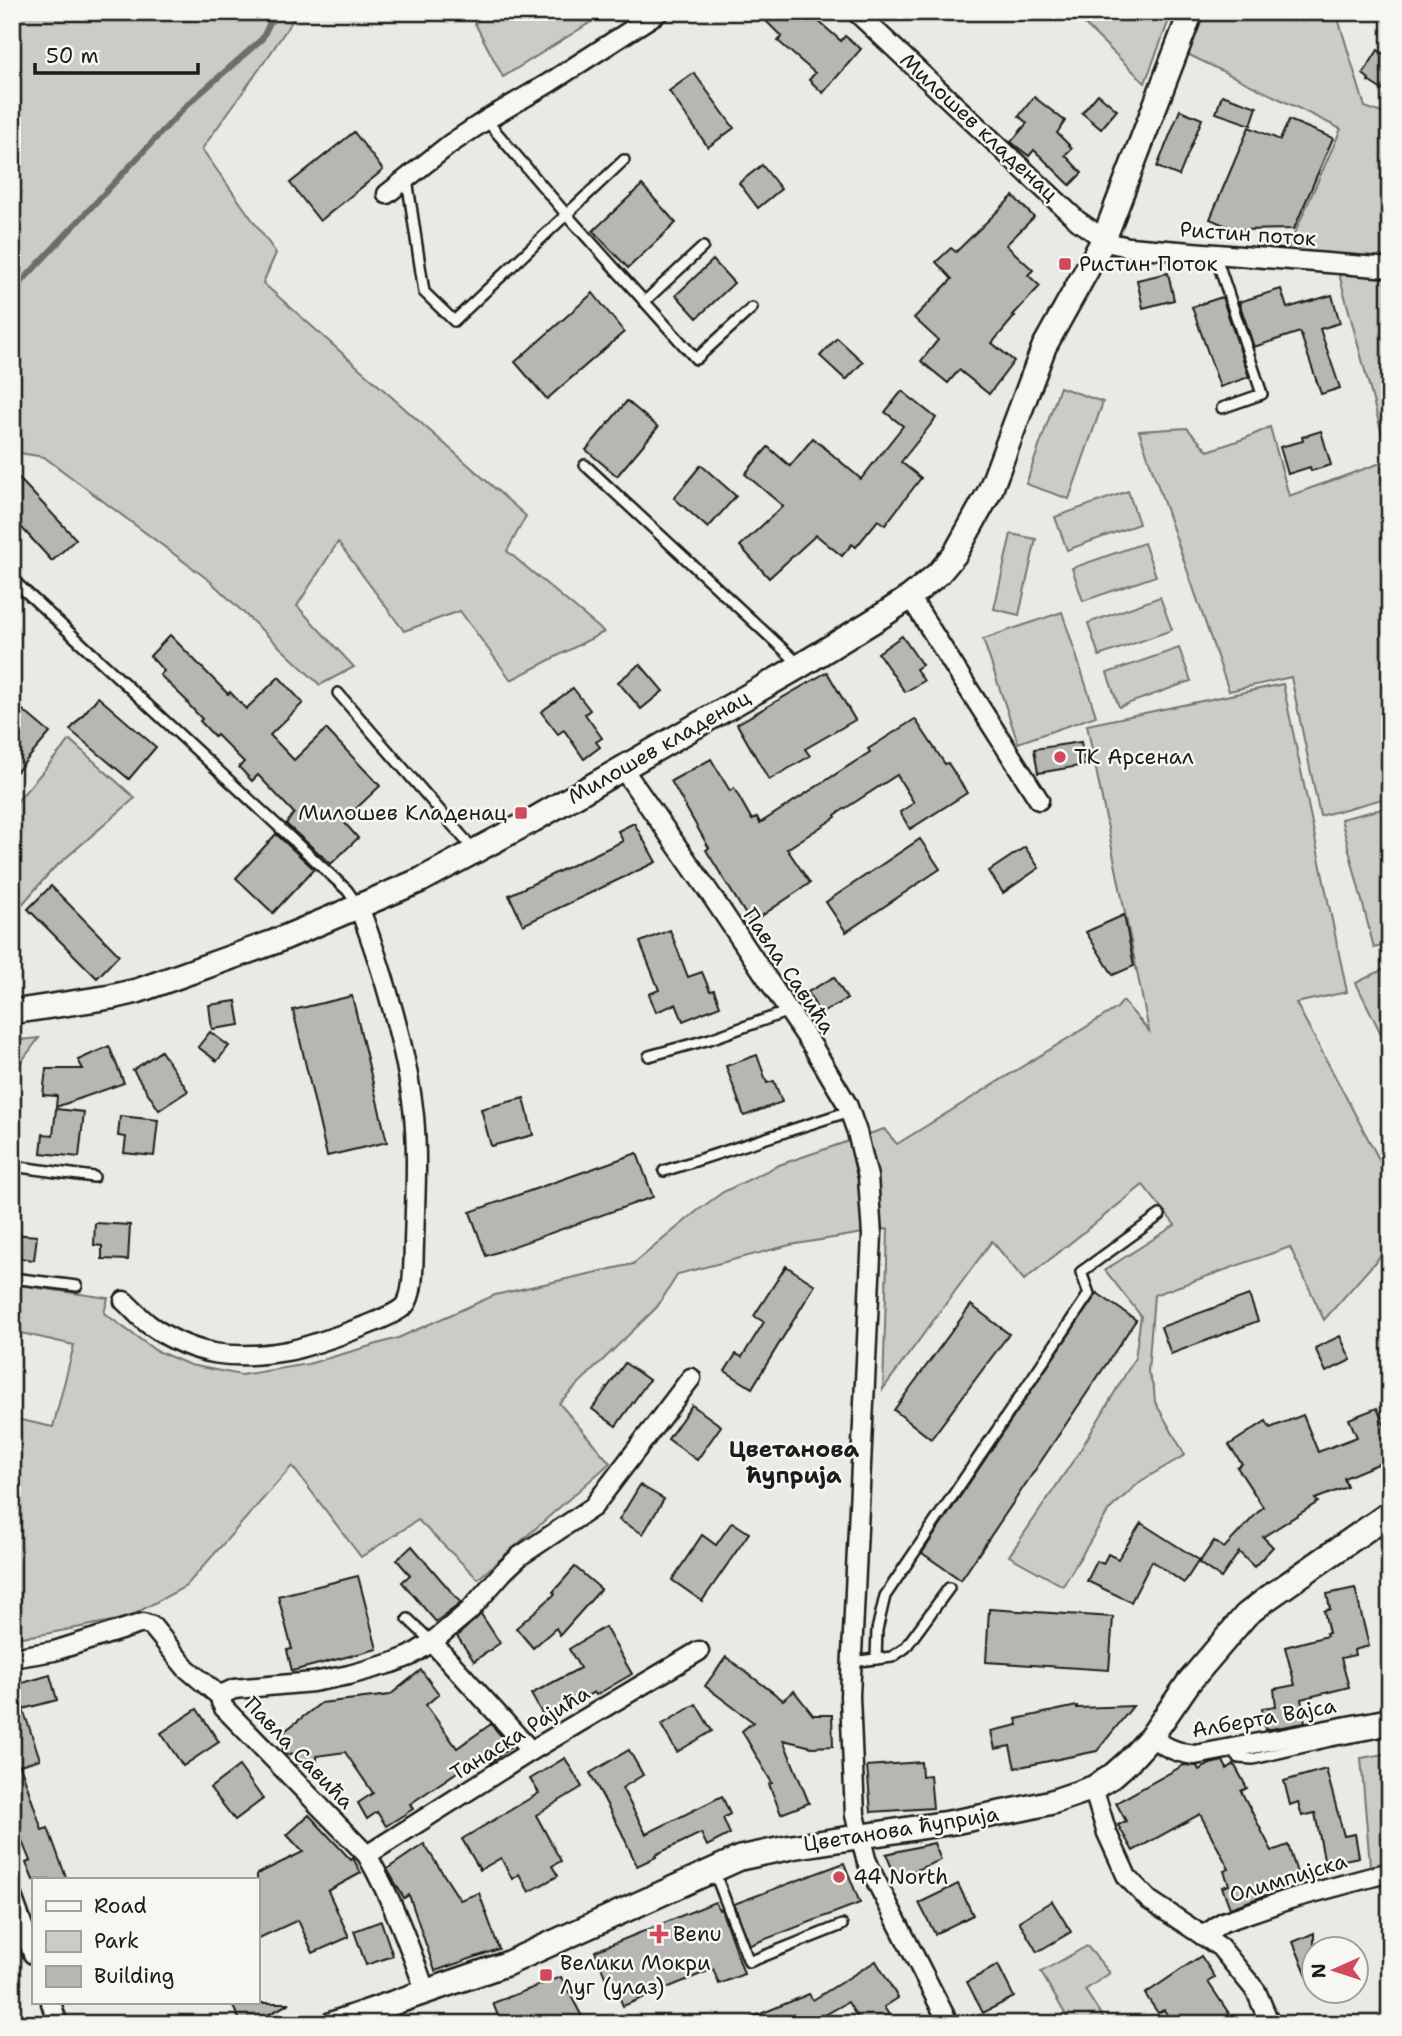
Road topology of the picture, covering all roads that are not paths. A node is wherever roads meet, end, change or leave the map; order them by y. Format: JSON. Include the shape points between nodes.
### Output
{"nodes":[{"id":1,"x":659,"y":12,"type":"edge"},
{"id":2,"x":856,"y":12,"type":"edge"},
{"id":3,"x":1191,"y":12,"type":"edge"},
{"id":4,"x":486,"y":120,"type":"junction"},
{"id":5,"x":624,"y":160,"type":"dead end"},
{"id":6,"x":407,"y":179,"type":"junction"},
{"id":7,"x":387,"y":194,"type":"dead end"},
{"id":8,"x":566,"y":214,"type":"junction"},
{"id":9,"x":1104,"y":240,"type":"junction"},
{"id":10,"x":703,"y":247,"type":"dead end"},
{"id":11,"x":1215,"y":254,"type":"junction"},
{"id":12,"x":1390,"y":268,"type":"edge"},
{"id":13,"x":644,"y":302,"type":"junction"},
{"id":14,"x":752,"y":308,"type":"dead end"},
{"id":15,"x":1222,"y":408,"type":"dead end"},
{"id":16,"x":586,"y":465,"type":"dead end"},
{"id":17,"x":12,"y":579,"type":"edge"},
{"id":18,"x":910,"y":597,"type":"junction"},
{"id":19,"x":800,"y":666,"type":"junction"},
{"id":20,"x":338,"y":693,"type":"dead end"},
{"id":21,"x":623,"y":769,"type":"junction"},
{"id":22,"x":1038,"y":800,"type":"dead end"},
{"id":23,"x":475,"y":851,"type":"junction"},
{"id":24,"x":359,"y":907,"type":"junction"},
{"id":25,"x":12,"y":1012,"type":"edge"},
{"id":26,"x":789,"y":1012,"type":"junction"},
{"id":27,"x":649,"y":1056,"type":"dead end"},
{"id":28,"x":850,"y":1111,"type":"junction"},
{"id":29,"x":12,"y":1166,"type":"edge"},
{"id":30,"x":664,"y":1171,"type":"dead end"},
{"id":31,"x":94,"y":1177,"type":"dead end"},
{"id":32,"x":1160,"y":1215,"type":"dead end"},
{"id":33,"x":12,"y":1278,"type":"edge"},
{"id":34,"x":77,"y":1286,"type":"dead end"},
{"id":35,"x":124,"y":1301,"type":"dead end"},
{"id":36,"x":691,"y":1378,"type":"dead end"},
{"id":37,"x":1390,"y":1513,"type":"edge"},
{"id":38,"x":949,"y":1588,"type":"dead end"},
{"id":39,"x":408,"y":1619,"type":"dead end"},
{"id":40,"x":432,"y":1642,"type":"junction"},
{"id":41,"x":699,"y":1651,"type":"dead end"},
{"id":42,"x":12,"y":1658,"type":"edge"},
{"id":43,"x":876,"y":1658,"type":"junction"},
{"id":44,"x":851,"y":1662,"type":"junction"},
{"id":45,"x":222,"y":1698,"type":"junction"},
{"id":46,"x":1390,"y":1718,"type":"edge"},
{"id":47,"x":1390,"y":1730,"type":"edge"},
{"id":48,"x":1151,"y":1737,"type":"junction"},
{"id":49,"x":1230,"y":1750,"type":"junction"},
{"id":50,"x":531,"y":1751,"type":"junction"},
{"id":51,"x":1093,"y":1788,"type":"junction"},
{"id":52,"x":860,"y":1836,"type":"junction"},
{"id":53,"x":367,"y":1855,"type":"junction"},
{"id":54,"x":713,"y":1869,"type":"junction"},
{"id":55,"x":1390,"y":1872,"type":"edge"},
{"id":56,"x":12,"y":1896,"type":"edge"},
{"id":57,"x":842,"y":1925,"type":"dead end"},
{"id":58,"x":1203,"y":1936,"type":"junction"},
{"id":59,"x":32,"y":1951,"type":"edge"},
{"id":60,"x":426,"y":1993,"type":"junction"},
{"id":61,"x":51,"y":2004,"type":"edge"},
{"id":62,"x":58,"y":2024,"type":"edge"},
{"id":63,"x":332,"y":2024,"type":"edge"},
{"id":64,"x":948,"y":2024,"type":"edge"},
{"id":65,"x":1270,"y":2024,"type":"edge"}],
"edges":[{"from":1,"to":4,"type":"street"},
{"from":2,"to":9,"type":"street","name":"Милошев кладенац","via":[[1078,221]]},
{"from":3,"to":9,"type":"street","name":"Милошев кладенац"},
{"from":4,"to":6,"type":"street"},
{"from":4,"to":8,"type":"lane"},
{"from":5,"to":8,"type":"lane"},
{"from":6,"to":7,"type":"street"},
{"from":6,"to":8,"type":"lane","via":[[424,292],[454,321]]},
{"from":8,"to":13,"type":"lane"},
{"from":9,"to":11,"type":"street","name":"Ристин поток","via":[[1116,246]]},
{"from":9,"to":18,"type":"street","name":"Милошев кладенац","via":[[1044,347],[978,515],[955,554]]},
{"from":10,"to":13,"type":"lane"},
{"from":11,"to":12,"type":"street","name":"Ристин поток"},
{"from":11,"to":15,"type":"lane","via":[[1262,394]]},
{"from":13,"to":14,"type":"lane","via":[[696,359]]},
{"from":16,"to":19,"type":"lane"},
{"from":17,"to":24,"type":"lane","via":[[347,890]]},
{"from":18,"to":19,"type":"street","name":"Милошев кладенац"},
{"from":18,"to":22,"type":"street"},
{"from":19,"to":21,"type":"street","name":"Милошев кладенац"},
{"from":20,"to":23,"type":"lane"},
{"from":21,"to":23,"type":"street","name":"Милошев кладенац"},
{"from":21,"to":26,"type":"street","name":"Павла Савића"},
{"from":23,"to":24,"type":"street","name":"Милошев кладенац"},
{"from":24,"to":25,"type":"street","name":"Милошев кладенац","via":[[137,991]]},
{"from":24,"to":35,"type":"street","via":[[399,1034],[414,1114],[414,1256],[405,1306],[365,1326],[292,1350],[239,1357],[176,1341],[149,1325]]},
{"from":26,"to":27,"type":"lane"},
{"from":26,"to":28,"type":"street","name":"Павла Савића"},
{"from":28,"to":30,"type":"lane"},
{"from":28,"to":44,"type":"street","name":"Павла Савића","via":[[868,1177],[872,1218]]},
{"from":29,"to":31,"type":"lane"},
{"from":32,"to":43,"type":"lane","via":[[1081,1272],[1089,1294],[885,1596]]},
{"from":33,"to":34,"type":"lane"},
{"from":36,"to":40,"type":"street","name":"Павла Савића","via":[[593,1507],[520,1556],[469,1611]]},
{"from":37,"to":48,"type":"street","name":"Цветанова ћуприја","via":[[1246,1615],[1189,1682]]},
{"from":38,"to":43,"type":"lane","via":[[905,1648],[892,1657]]},
{"from":39,"to":40,"type":"lane"},
{"from":40,"to":45,"type":"street","name":"Павла Савића","via":[[410,1656],[349,1675],[234,1689]]},
{"from":40,"to":50,"type":"street"},
{"from":41,"to":50,"type":"street","name":"Танаска Рајића"},
{"from":42,"to":45,"type":"street","via":[[54,1651],[144,1623]]},
{"from":43,"to":44,"type":"lane"},
{"from":44,"to":52,"type":"street","name":"Павла Савића","via":[[852,1772]]},
{"from":45,"to":53,"type":"street","name":"Павла Савића","via":[[224,1708]]},
{"from":46,"to":49,"type":"street","name":"Алберта Вајса"},
{"from":47,"to":49,"type":"lane","via":[[1253,1759],[1239,1758]]},
{"from":48,"to":49,"type":"street","name":"Алберта Вајса","via":[[1180,1754]]},
{"from":48,"to":51,"type":"street","name":"Цветанова ћуприја","via":[[1111,1777]]},
{"from":50,"to":53,"type":"street","name":"Танаска Рајића"},
{"from":51,"to":52,"type":"street","name":"Цветанова ћуприја","via":[[1021,1809]]},
{"from":51,"to":58,"type":"street","via":[[1127,1877],[1149,1900]]},
{"from":52,"to":54,"type":"street","name":"Цветанова ћуприја","via":[[755,1854]]},
{"from":52,"to":64,"type":"street","name":"Павла Савића","via":[[873,1875]]},
{"from":53,"to":60,"type":"street","name":"Павла Савића","via":[[401,1924]]},
{"from":54,"to":57,"type":"lane","via":[[749,1962]]},
{"from":54,"to":60,"type":"street","name":"Цветанова ћуприја","via":[[534,1953]]},
{"from":55,"to":58,"type":"street","name":"Олимпијска","via":[[1290,1899],[1223,1922]]},
{"from":56,"to":59,"type":"street"},
{"from":58,"to":65,"type":"street","via":[[1244,1974]]},
{"from":60,"to":63,"type":"street","name":"Цветанова ћуприја"},
{"from":61,"to":62,"type":"street"}]}
